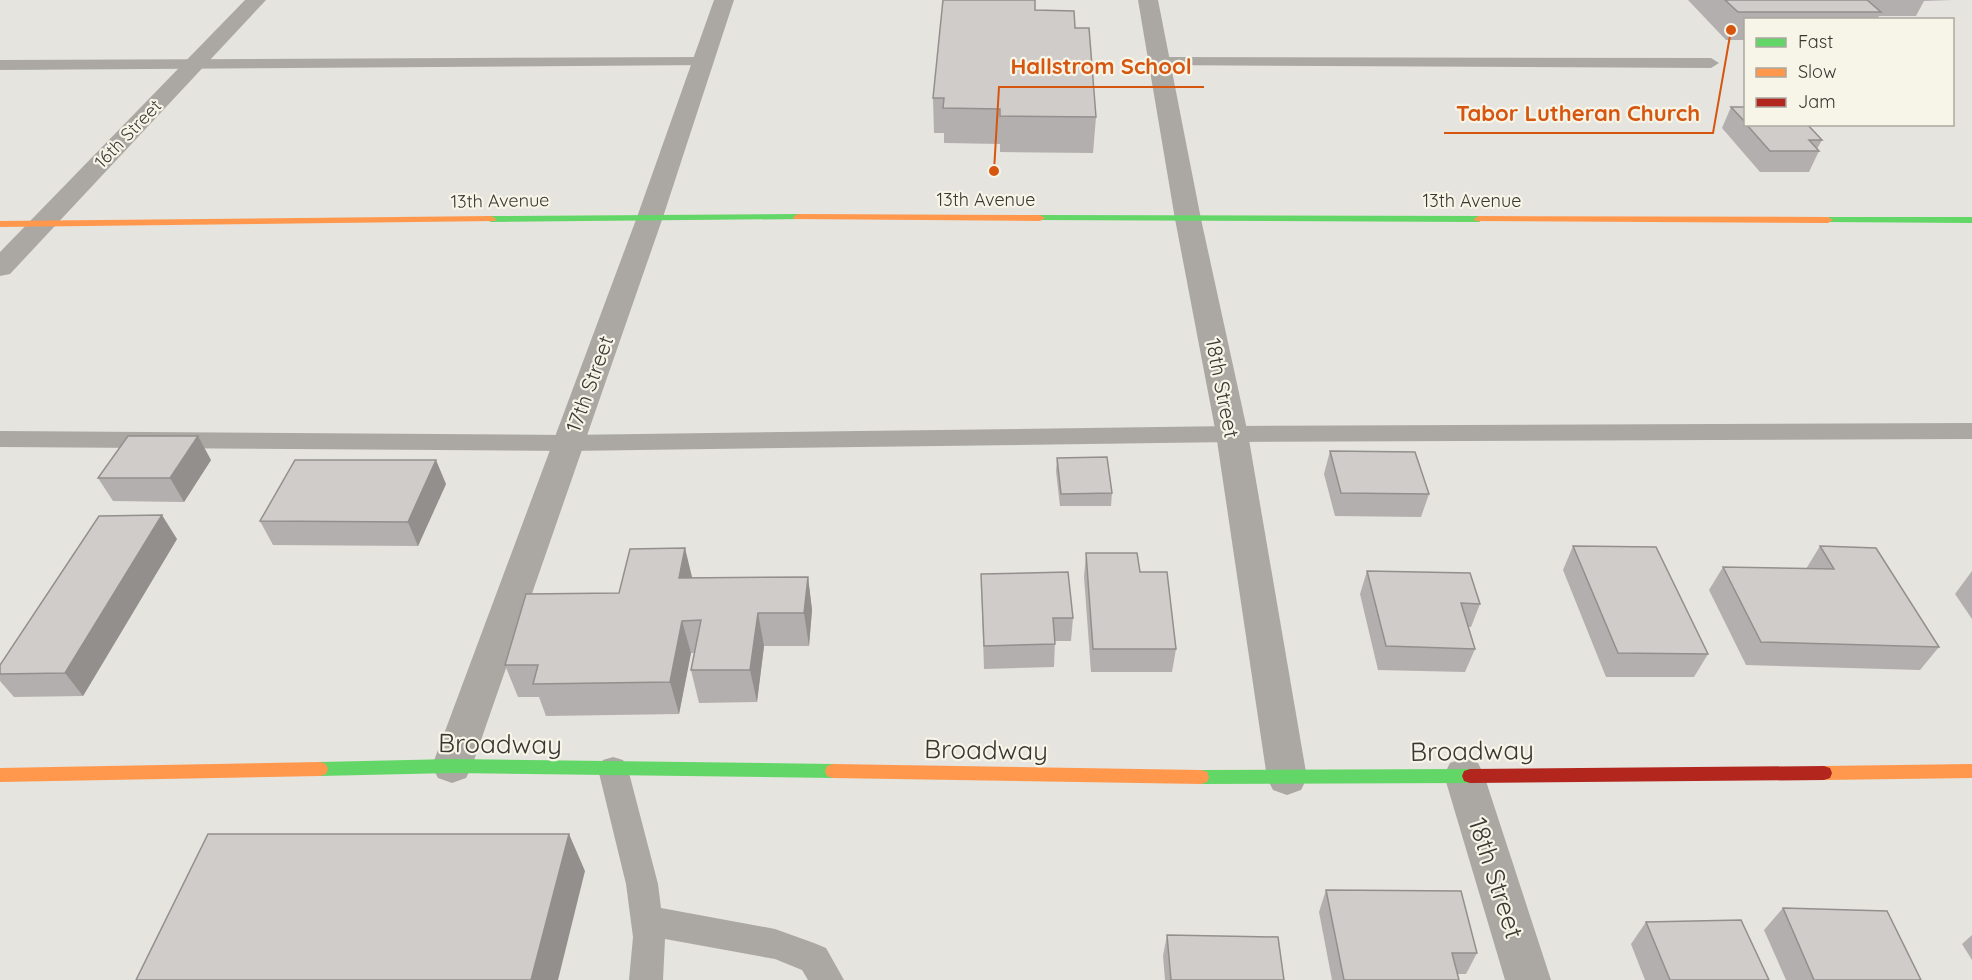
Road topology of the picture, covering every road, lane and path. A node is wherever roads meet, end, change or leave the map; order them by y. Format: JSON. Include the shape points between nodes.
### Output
{"nodes":[{"id":1,"x":256,"y":0,"type":"edge"},
{"id":2,"x":724,"y":0,"type":"edge"},
{"id":3,"x":1148,"y":0,"type":"edge"},
{"id":4,"x":703,"y":62,"type":"junction"},
{"id":5,"x":1160,"y":62,"type":"junction"},
{"id":6,"x":1711,"y":63,"type":"dead end"},
{"id":7,"x":0,"y":65,"type":"edge"},
{"id":8,"x":194,"y":65,"type":"junction"},
{"id":9,"x":650,"y":217,"type":"junction"},
{"id":10,"x":1188,"y":219,"type":"junction"},
{"id":11,"x":1972,"y":220,"type":"edge"},
{"id":12,"x":0,"y":224,"type":"edge"},
{"id":13,"x":42,"y":224,"type":"junction"},
{"id":14,"x":0,"y":268,"type":"edge"},
{"id":15,"x":1972,"y":431,"type":"edge"},
{"id":16,"x":1232,"y":434,"type":"junction"},
{"id":17,"x":0,"y":439,"type":"edge"},
{"id":18,"x":568,"y":443,"type":"junction"},
{"id":19,"x":452,"y":766,"type":"junction"},
{"id":20,"x":613,"y":769,"type":"junction"},
{"id":21,"x":1972,"y":771,"type":"edge"},
{"id":22,"x":0,"y":775,"type":"edge"},
{"id":23,"x":1464,"y":775,"type":"junction"},
{"id":24,"x":1287,"y":778,"type":"junction"},
{"id":25,"x":647,"y":921,"type":"junction"},
{"id":26,"x":646,"y":980,"type":"edge"},
{"id":27,"x":827,"y":980,"type":"edge"},
{"id":28,"x":1528,"y":980,"type":"edge"}],
"edges":[{"from":1,"to":8,"type":"street","name":"16th Street"},
{"from":2,"to":4,"type":"street","name":"17th Street"},
{"from":3,"to":5,"type":"street","name":"18th Street"},
{"from":4,"to":8,"type":"lane"},
{"from":4,"to":9,"type":"street","name":"17th Street"},
{"from":5,"to":6,"type":"lane"},
{"from":5,"to":10,"type":"street","name":"18th Street"},
{"from":7,"to":8,"type":"lane"},
{"from":8,"to":13,"type":"street","name":"16th Street"},
{"from":9,"to":10,"type":"street","name":"13th Avenue"},
{"from":9,"to":13,"type":"street","name":"13th Avenue"},
{"from":9,"to":18,"type":"street","name":"17th Street"},
{"from":10,"to":11,"type":"street","name":"13th Avenue"},
{"from":10,"to":16,"type":"street","name":"18th Street"},
{"from":12,"to":13,"type":"street","name":"13th Avenue"},
{"from":13,"to":14,"type":"street","name":"16th Street"},
{"from":15,"to":16,"type":"lane"},
{"from":16,"to":18,"type":"lane"},
{"from":16,"to":24,"type":"street","name":"18th Street"},
{"from":17,"to":18,"type":"lane"},
{"from":18,"to":19,"type":"street","name":"17th Street"},
{"from":19,"to":20,"type":"street","name":"Broadway"},
{"from":19,"to":22,"type":"street","name":"Broadway"},
{"from":20,"to":24,"type":"street","name":"Broadway"},
{"from":20,"to":25,"type":"lane","via":[[640,872]]},
{"from":21,"to":23,"type":"street","name":"Broadway"},
{"from":23,"to":24,"type":"street","name":"Broadway"},
{"from":23,"to":28,"type":"street","name":"18th Street"},
{"from":25,"to":26,"type":"lane"},
{"from":25,"to":27,"type":"lane","via":[[775,944],[814,959]]}]}
